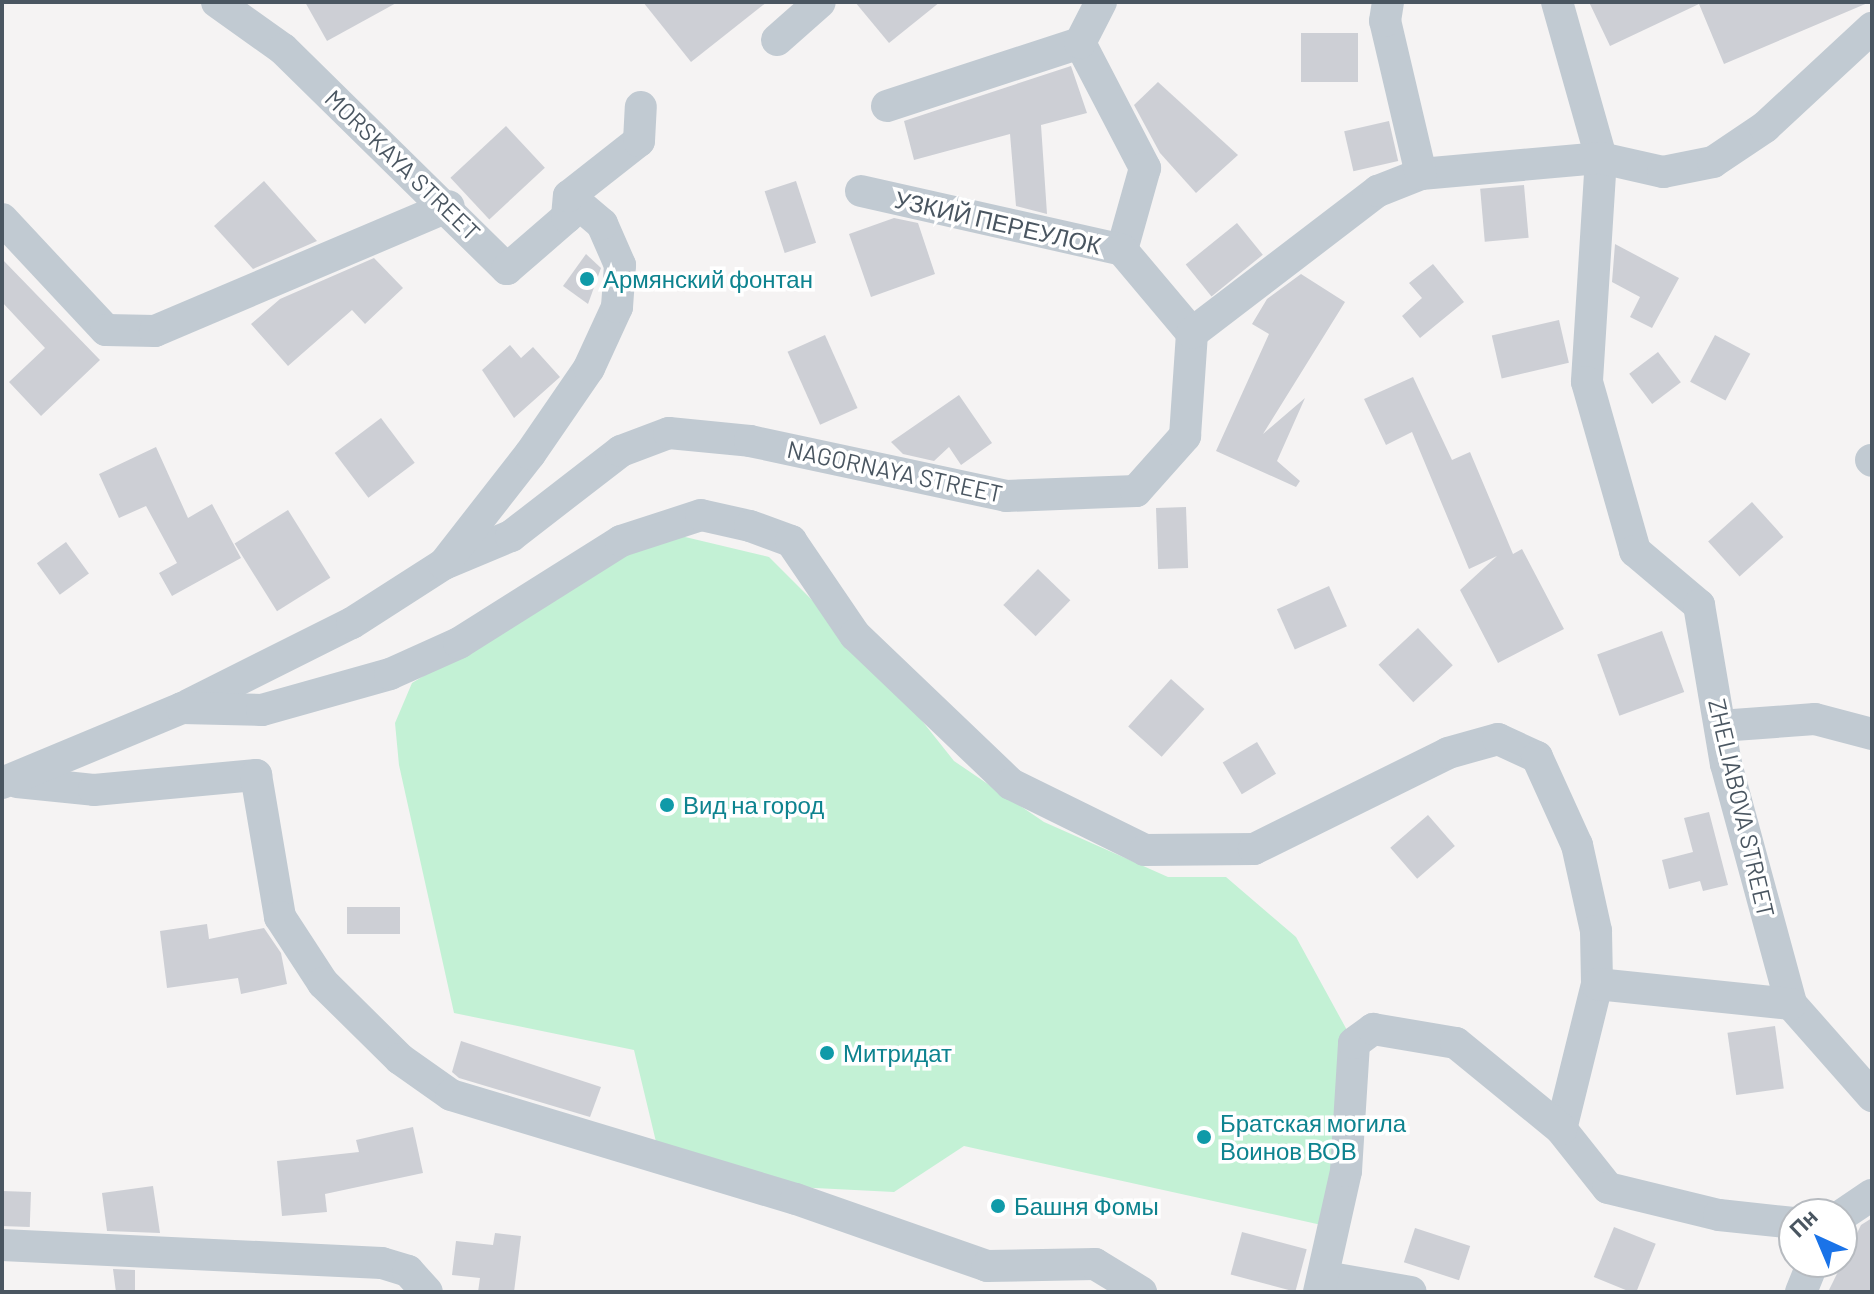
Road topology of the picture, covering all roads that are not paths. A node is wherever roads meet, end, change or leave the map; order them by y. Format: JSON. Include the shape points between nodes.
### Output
{"nodes":[{"id":1,"x":217,"y":2,"type":"edge"},
{"id":2,"x":820,"y":2,"type":"edge"},
{"id":3,"x":1101,"y":2,"type":"edge"},
{"id":4,"x":1388,"y":2,"type":"edge"},
{"id":5,"x":1557,"y":2,"type":"edge"},
{"id":6,"x":1872,"y":28,"type":"edge"},
{"id":7,"x":777,"y":40,"type":"dead end"},
{"id":8,"x":1080,"y":43,"type":"junction"},
{"id":9,"x":887,"y":106,"type":"dead end"},
{"id":10,"x":641,"y":107,"type":"dead end"},
{"id":11,"x":1601,"y":158,"type":"junction"},
{"id":12,"x":1421,"y":174,"type":"junction"},
{"id":13,"x":861,"y":191,"type":"dead end"},
{"id":14,"x":569,"y":196,"type":"junction"},
{"id":15,"x":449,"y":206,"type":"junction"},
{"id":16,"x":2,"y":219,"type":"edge"},
{"id":17,"x":1122,"y":250,"type":"junction"},
{"id":18,"x":1192,"y":333,"type":"junction"},
{"id":19,"x":444,"y":564,"type":"junction"},
{"id":20,"x":182,"y":708,"type":"junction"},
{"id":21,"x":1720,"y":726,"type":"junction"},
{"id":22,"x":1872,"y":734,"type":"edge"},
{"id":23,"x":2,"y":784,"type":"edge"},
{"id":24,"x":1597,"y":984,"type":"junction"},
{"id":25,"x":1791,"y":1004,"type":"junction"},
{"id":26,"x":1872,"y":1096,"type":"edge"},
{"id":27,"x":1561,"y":1129,"type":"junction"},
{"id":28,"x":1778,"y":1221,"type":"edge"},
{"id":29,"x":2,"y":1245,"type":"edge"},
{"id":30,"x":1322,"y":1285,"type":"edge"},
{"id":31,"x":427,"y":1292,"type":"edge"},
{"id":32,"x":1141,"y":1292,"type":"edge"},
{"id":33,"x":1411,"y":1292,"type":"edge"}],
"edges":[{"from":1,"to":15,"type":"street","name":"MORSKAYA STREET","via":[[283,49]]},
{"from":2,"to":7,"type":"street"},
{"from":3,"to":8,"type":"street"},
{"from":4,"to":12,"type":"street","via":[[1385,21]]},
{"from":5,"to":11,"type":"street","name":"ZHELIABOVA STREET"},
{"from":6,"to":11,"type":"street","via":[[1765,127],[1713,162],[1663,172]]},
{"from":8,"to":9,"type":"street"},
{"from":8,"to":17,"type":"street","via":[[1145,168]]},
{"from":10,"to":14,"type":"street","via":[[639,141]]},
{"from":11,"to":12,"type":"street"},
{"from":11,"to":21,"type":"street","name":"ZHELIABOVA STREET","via":[[1587,382],[1635,551],[1699,605]]},
{"from":12,"to":18,"type":"street","via":[[1378,191]]},
{"from":13,"to":17,"type":"street","name":"УЗКИЙ ПЕРЕУЛОК"},
{"from":14,"to":15,"type":"street","name":"MORSKAYA STREET","via":[[567,217],[507,269]]},
{"from":14,"to":19,"type":"street","via":[[602,224],[620,265],[617,307],[589,368]]},
{"from":15,"to":16,"type":"street","via":[[155,331],[106,330]]},
{"from":17,"to":18,"type":"street","name":"УЗКИЙ ПЕРЕУЛОК"},
{"from":18,"to":19,"type":"street","name":"NAGORNAYA STREET","via":[[1185,436],[1136,491],[1006,496],[750,441],[669,433],[621,451],[511,536]]},
{"from":19,"to":20,"type":"street","via":[[352,623]]},
{"from":20,"to":23,"type":"street"},
{"from":20,"to":24,"type":"street","via":[[262,710],[390,674],[459,643],[621,541],[701,515],[791,541],[855,635],[1011,784],[1145,850],[1254,849],[1448,753],[1498,739],[1537,757],[1577,845],[1596,931]]},
{"from":21,"to":22,"type":"street","via":[[1815,719]]},
{"from":21,"to":25,"type":"street","name":"ZHELIABOVA STREET"},
{"from":23,"to":32,"type":"street","via":[[28,779],[94,790],[256,775],[280,917],[323,983],[400,1059],[451,1095],[796,1199],[987,1266],[1095,1264]]},
{"from":24,"to":25,"type":"street"},
{"from":24,"to":27,"type":"street"},
{"from":25,"to":26,"type":"street","name":"ZHELIABOVA STREET"},
{"from":27,"to":28,"type":"street","via":[[1608,1188],[1719,1215]]},
{"from":27,"to":30,"type":"street","via":[[1456,1043],[1373,1029],[1354,1043],[1346,1171]]},
{"from":29,"to":31,"type":"street","via":[[382,1263],[408,1271]]},
{"from":30,"to":33,"type":"street"}]}
